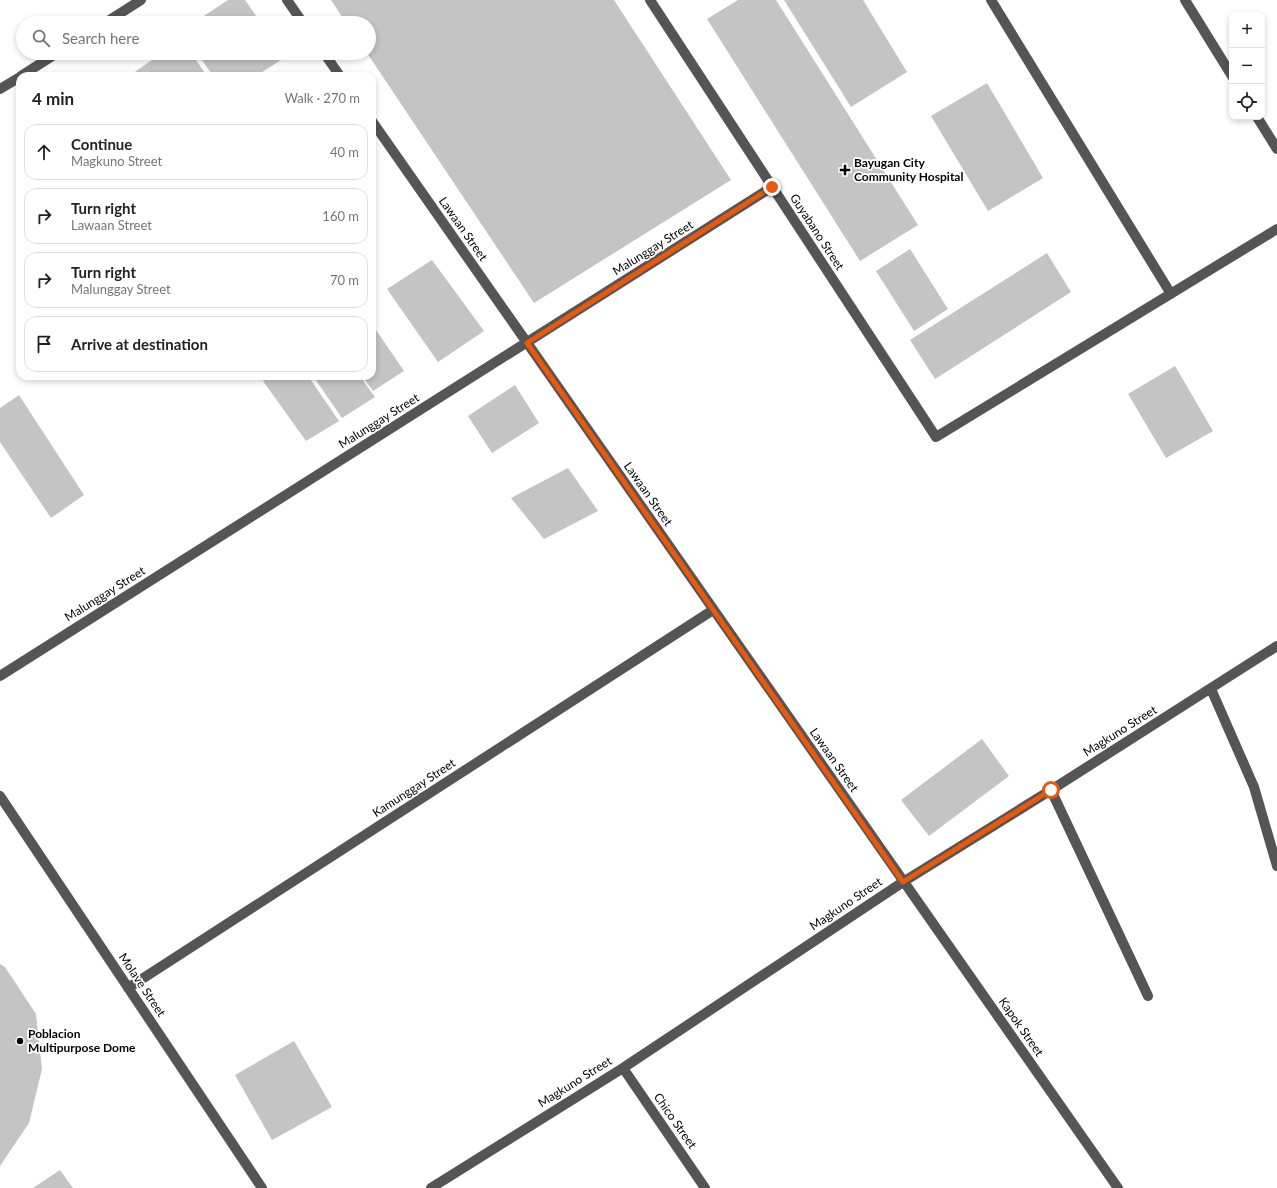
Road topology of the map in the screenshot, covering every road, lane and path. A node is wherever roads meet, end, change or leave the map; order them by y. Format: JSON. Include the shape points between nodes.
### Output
{"nodes":[{"id":1,"x":141,"y":0,"type":"edge"},
{"id":2,"x":287,"y":0,"type":"edge"},
{"id":3,"x":650,"y":0,"type":"edge"},
{"id":4,"x":991,"y":0,"type":"edge"},
{"id":5,"x":1185,"y":0,"type":"edge"},
{"id":6,"x":116,"y":16,"type":"edge"},
{"id":7,"x":298,"y":16,"type":"edge"},
{"id":8,"x":46,"y":60,"type":"edge"},
{"id":9,"x":329,"y":60,"type":"edge"},
{"id":10,"x":1229,"y":71,"type":"edge"},
{"id":11,"x":26,"y":72,"type":"edge"},
{"id":12,"x":337,"y":72,"type":"edge"},
{"id":13,"x":16,"y":79,"type":"edge"},
{"id":14,"x":0,"y":89,"type":"edge"},
{"id":15,"x":1259,"y":120,"type":"edge"},
{"id":16,"x":376,"y":127,"type":"edge"},
{"id":17,"x":1277,"y":149,"type":"edge"},
{"id":18,"x":772,"y":187,"type":"junction"},
{"id":19,"x":1277,"y":229,"type":"edge"},
{"id":20,"x":1171,"y":294,"type":"junction"},
{"id":21,"x":527,"y":343,"type":"junction"},
{"id":22,"x":713,"y":610,"type":"junction"},
{"id":23,"x":1277,"y":646,"type":"edge"},
{"id":24,"x":0,"y":676,"type":"edge"},
{"id":25,"x":1211,"y":689,"type":"junction"},
{"id":26,"x":1051,"y":790,"type":"junction"},
{"id":27,"x":0,"y":796,"type":"edge"},
{"id":28,"x":1277,"y":866,"type":"edge"},
{"id":29,"x":903,"y":882,"type":"junction"},
{"id":30,"x":128,"y":988,"type":"junction"},
{"id":31,"x":1148,"y":996,"type":"dead end"},
{"id":32,"x":623,"y":1068,"type":"junction"},
{"id":33,"x":262,"y":1188,"type":"edge"},
{"id":34,"x":431,"y":1188,"type":"edge"},
{"id":35,"x":705,"y":1188,"type":"edge"},
{"id":36,"x":1118,"y":1188,"type":"edge"}],
"edges":[{"from":1,"to":6,"type":"street"},
{"from":2,"to":7,"type":"street"},
{"from":3,"to":18,"type":"street","name":"Guyabano Street"},
{"from":4,"to":20,"type":"street"},
{"from":5,"to":10,"type":"street"},
{"from":8,"to":11,"type":"street"},
{"from":9,"to":12,"type":"street"},
{"from":13,"to":14,"type":"street"},
{"from":15,"to":17,"type":"street"},
{"from":16,"to":21,"type":"street","name":"Lawaan Street"},
{"from":18,"to":20,"type":"street","name":"Guyabano Street","via":[[936,437]]},
{"from":18,"to":21,"type":"street","name":"Malunggay Street"},
{"from":19,"to":20,"type":"street"},
{"from":21,"to":22,"type":"street","name":"Lawaan Street"},
{"from":21,"to":24,"type":"street","name":"Malunggay Street"},
{"from":22,"to":29,"type":"street","name":"Lawaan Street"},
{"from":22,"to":30,"type":"street","name":"Kamunggay Street"},
{"from":23,"to":25,"type":"street","name":"Magkuno Street"},
{"from":25,"to":26,"type":"street","name":"Magkuno Street"},
{"from":25,"to":28,"type":"street","via":[[1254,787]]},
{"from":26,"to":29,"type":"street","name":"Magkuno Street"},
{"from":26,"to":31,"type":"street"},
{"from":27,"to":30,"type":"street","name":"Molave Street"},
{"from":29,"to":32,"type":"street","name":"Magkuno Street"},
{"from":29,"to":36,"type":"street","name":"Kapok Street"},
{"from":30,"to":33,"type":"street","name":"Molave Street"},
{"from":32,"to":34,"type":"street","name":"Magkuno Street"},
{"from":32,"to":35,"type":"street","name":"Chico Street"}]}
